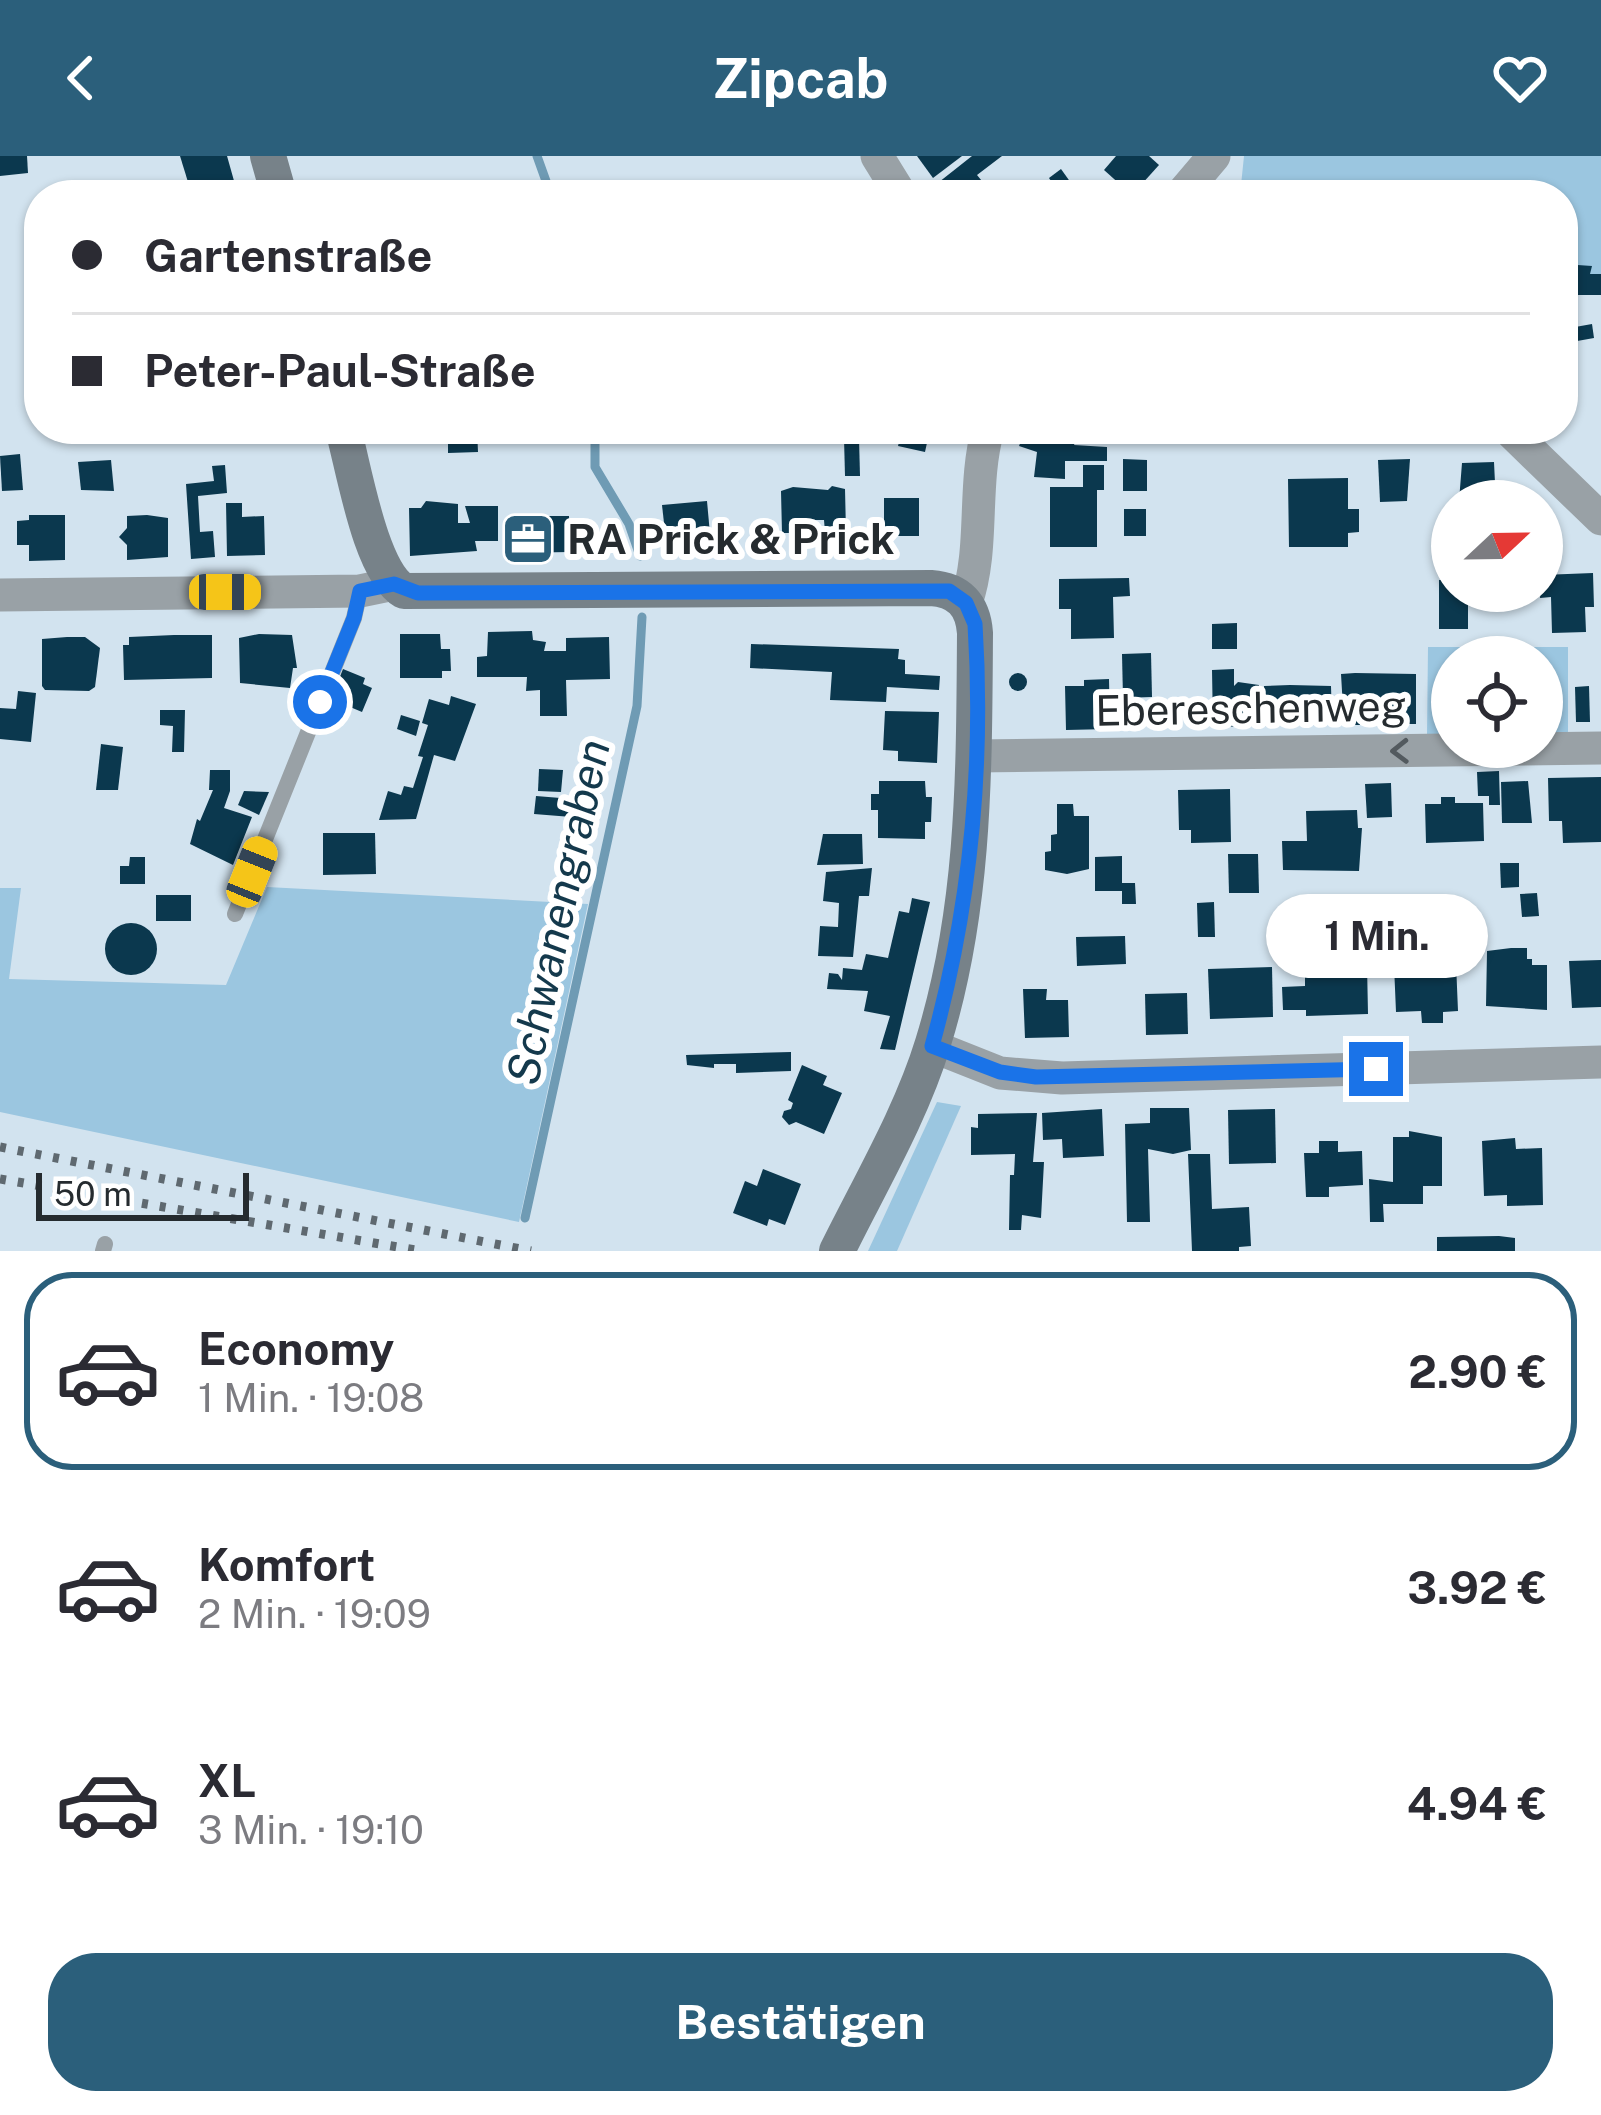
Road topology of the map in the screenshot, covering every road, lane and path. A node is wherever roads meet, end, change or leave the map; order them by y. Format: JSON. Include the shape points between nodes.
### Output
{"nodes":[{"id":1,"x":1214,"y":156,"type":"edge"},
{"id":2,"x":1193,"y":180,"type":"edge"},
{"id":3,"x":347,"y":444,"type":"edge"},
{"id":4,"x":986,"y":444,"type":"edge"},
{"id":5,"x":1526,"y":444,"type":"edge"},
{"id":6,"x":1594,"y":501,"type":"edge"},
{"id":7,"x":377,"y":588,"type":"junction"},
{"id":8,"x":0,"y":595,"type":"edge"},
{"id":9,"x":966,"y":603,"type":"junction"},
{"id":10,"x":1601,"y":748,"type":"edge"},
{"id":11,"x":974,"y":756,"type":"junction"},
{"id":12,"x":235,"y":914,"type":"dead end"},
{"id":13,"x":932,"y":1046,"type":"junction"},
{"id":14,"x":1601,"y":1062,"type":"edge"},
{"id":15,"x":837,"y":1251,"type":"edge"}],
"edges":[{"from":1,"to":2,"type":"street"},
{"from":3,"to":7,"type":"street","via":[[377,550]]},
{"from":4,"to":9,"type":"street","via":[[976,572]]},
{"from":5,"to":6,"type":"street"},
{"from":7,"to":8,"type":"street"},
{"from":7,"to":9,"type":"street","via":[[931,588]]},
{"from":7,"to":12,"type":"lane","via":[[354,618]]},
{"from":9,"to":11,"type":"street","via":[[975,633]]},
{"from":10,"to":11,"type":"street","name":"Ebereschenweg","one_way":true},
{"from":11,"to":13,"type":"street","via":[[966,897]]},
{"from":13,"to":14,"type":"street","via":[[1000,1072],[1062,1078]]},
{"from":13,"to":15,"type":"street"}]}
